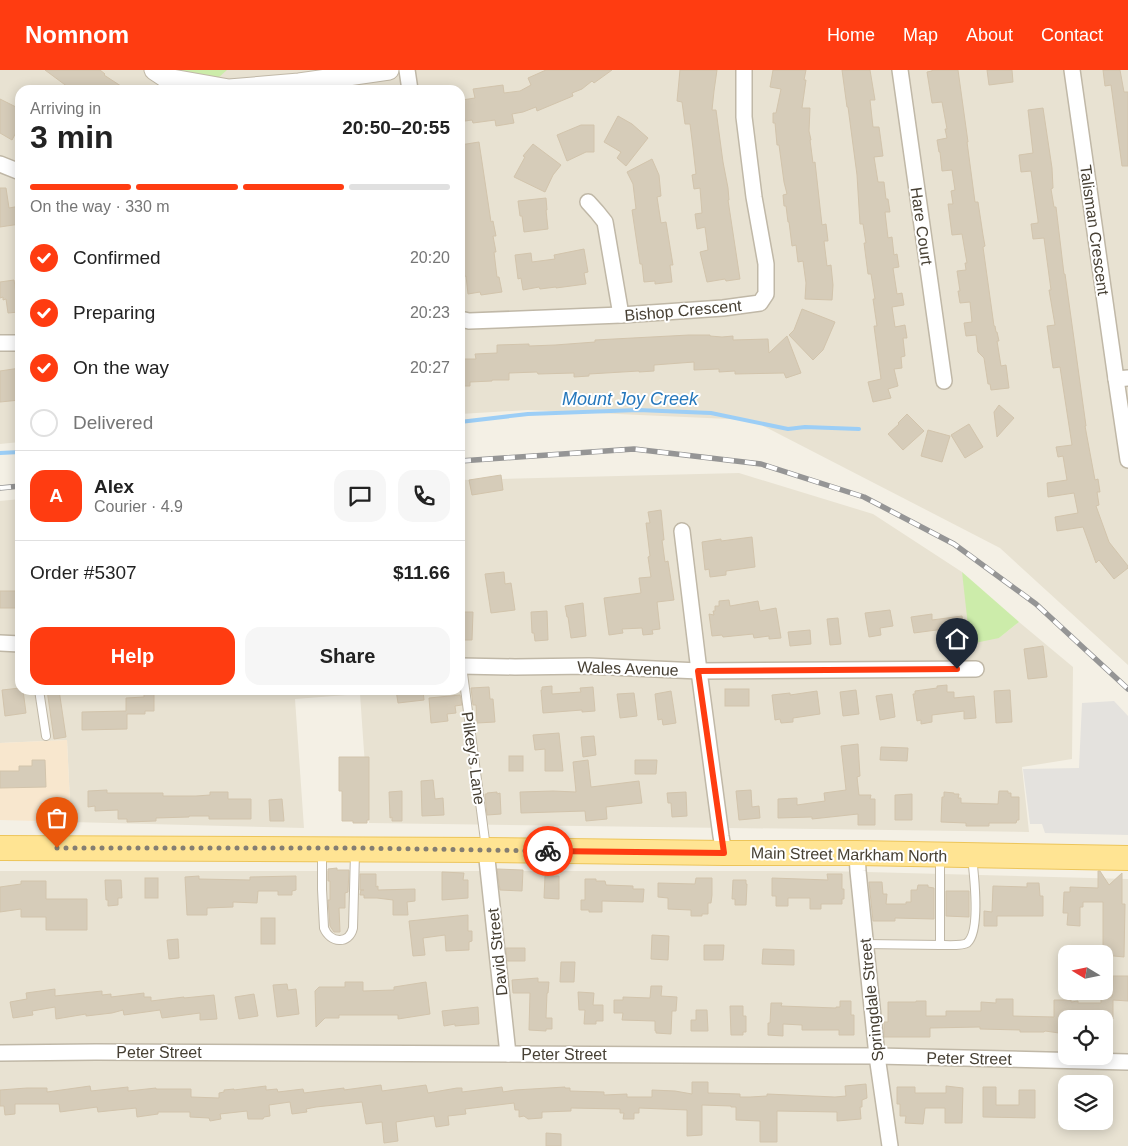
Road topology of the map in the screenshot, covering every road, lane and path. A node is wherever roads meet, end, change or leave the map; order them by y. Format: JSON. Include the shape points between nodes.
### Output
{"nodes":[{"id":1,"x":154,"y":70,"type":"edge"},
{"id":2,"x":389,"y":70,"type":"edge"},
{"id":3,"x":408,"y":70,"type":"edge"},
{"id":4,"x":744,"y":70,"type":"edge"},
{"id":5,"x":900,"y":70,"type":"edge"},
{"id":6,"x":1072,"y":70,"type":"edge"},
{"id":7,"x":210,"y":85,"type":"edge"},
{"id":8,"x":288,"y":85,"type":"edge"},
{"id":9,"x":410,"y":85,"type":"edge"},
{"id":10,"x":0,"y":164,"type":"edge"},
{"id":11,"x":15,"y":170,"type":"edge"},
{"id":12,"x":588,"y":202,"type":"dead end"},
{"id":13,"x":621,"y":315,"type":"junction"},
{"id":14,"x":465,"y":320,"type":"edge"},
{"id":15,"x":0,"y":343,"type":"edge"},
{"id":16,"x":15,"y":343,"type":"edge"},
{"id":17,"x":1122,"y":378,"type":"edge"},
{"id":18,"x":944,"y":381,"type":"dead end"},
{"id":19,"x":1128,"y":460,"type":"edge"},
{"id":20,"x":682,"y":531,"type":"dead end"},
{"id":21,"x":0,"y":643,"type":"edge"},
{"id":22,"x":15,"y":644,"type":"edge"},
{"id":23,"x":465,"y":666,"type":"edge"},
{"id":24,"x":976,"y":669,"type":"dead end"},
{"id":25,"x":698,"y":671,"type":"junction"},
{"id":26,"x":40,"y":695,"type":"edge"},
{"id":27,"x":465,"y":695,"type":"edge"},
{"id":28,"x":46,"y":736,"type":"dead end"},
{"id":29,"x":0,"y":848,"type":"edge"},
{"id":30,"x":356,"y":848,"type":"junction"},
{"id":31,"x":322,"y":849,"type":"junction"},
{"id":32,"x":486,"y":850,"type":"junction"},
{"id":33,"x":724,"y":853,"type":"junction"},
{"id":34,"x":857,"y":853,"type":"junction"},
{"id":35,"x":940,"y":855,"type":"junction"},
{"id":36,"x":972,"y":855,"type":"junction"},
{"id":37,"x":1128,"y":858,"type":"edge"},
{"id":38,"x":865,"y":944,"type":"junction"},
{"id":39,"x":940,"y":945,"type":"junction"},
{"id":40,"x":0,"y":1053,"type":"edge"},
{"id":41,"x":508,"y":1054,"type":"junction"},
{"id":42,"x":877,"y":1056,"type":"junction"},
{"id":43,"x":1128,"y":1062,"type":"edge"},
{"id":44,"x":890,"y":1146,"type":"edge"}],
"edges":[{"from":1,"to":7,"type":"street","via":[[166,78]]},
{"from":2,"to":8,"type":"street"},
{"from":3,"to":9,"type":"street"},
{"from":4,"to":13,"type":"street","name":"Bishop Crescent","via":[[744,117],[766,264],[766,294],[760,303]]},
{"from":5,"to":18,"type":"street","name":"Hare Court"},
{"from":6,"to":17,"type":"street","name":"Talisman Crescent"},
{"from":10,"to":11,"type":"street"},
{"from":12,"to":13,"type":"street","via":[[605,222]]},
{"from":13,"to":14,"type":"street","name":"Bishop Crescent"},
{"from":15,"to":16,"type":"street"},
{"from":17,"to":19,"type":"street","name":"Talisman Crescent"},
{"from":20,"to":25,"type":"street"},
{"from":21,"to":22,"type":"street"},
{"from":23,"to":25,"type":"street","name":"Wales Avenue","via":[[589,666]]},
{"from":24,"to":25,"type":"street","name":"Wales Avenue"},
{"from":25,"to":33,"type":"street"},
{"from":26,"to":28,"type":"lane"},
{"from":27,"to":32,"type":"lane","name":"Pilkey's Lane"},
{"from":29,"to":31,"type":"main road","name":"Main Street Markham North"},
{"from":30,"to":31,"type":"main road","name":"Main Street Markham North"},
{"from":30,"to":31,"type":"lane","via":[[352,933],[337,940],[326,934],[324,928]]},
{"from":30,"to":32,"type":"main road","name":"Main Street Markham North"},
{"from":32,"to":33,"type":"main road","name":"Main Street Markham North"},
{"from":32,"to":41,"type":"street","name":"David Street"},
{"from":33,"to":34,"type":"main road","name":"Main Street Markham North"},
{"from":34,"to":35,"type":"main road","name":"Main Street Markham North"},
{"from":34,"to":38,"type":"street","name":"Springdale Street"},
{"from":35,"to":36,"type":"main road","name":"Main Street Markham North"},
{"from":35,"to":39,"type":"lane"},
{"from":36,"to":37,"type":"main road","name":"Main Street Markham North"},
{"from":36,"to":39,"type":"lane","via":[[976,915],[969,942],[965,945]]},
{"from":38,"to":39,"type":"lane"},
{"from":38,"to":42,"type":"street","name":"Springdale Street"},
{"from":40,"to":41,"type":"street","name":"Peter Street"},
{"from":41,"to":42,"type":"street","name":"Peter Street"},
{"from":42,"to":43,"type":"street","name":"Peter Street"},
{"from":42,"to":44,"type":"street","name":"Springdale Street"}]}
